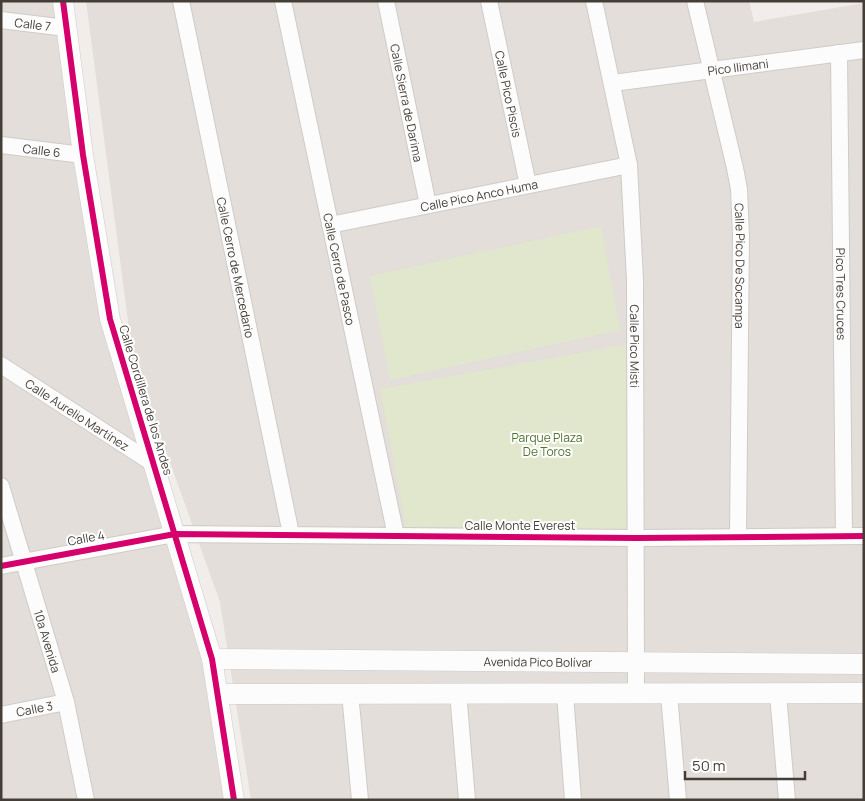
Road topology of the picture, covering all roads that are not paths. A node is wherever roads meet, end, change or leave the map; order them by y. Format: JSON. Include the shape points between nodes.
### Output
{"nodes":[{"id":1,"x":63,"y":1,"type":"edge"},
{"id":2,"x":181,"y":1,"type":"edge"},
{"id":3,"x":283,"y":1,"type":"edge"},
{"id":4,"x":386,"y":1,"type":"edge"},
{"id":5,"x":490,"y":1,"type":"edge"},
{"id":6,"x":594,"y":1,"type":"edge"},
{"id":7,"x":695,"y":1,"type":"edge"},
{"id":8,"x":1,"y":20,"type":"edge"},
{"id":9,"x":66,"y":28,"type":"junction"},
{"id":10,"x":864,"y":50,"type":"edge"},
{"id":11,"x":839,"y":53,"type":"junction"},
{"id":12,"x":711,"y":70,"type":"junction"},
{"id":13,"x":613,"y":83,"type":"junction"},
{"id":14,"x":1,"y":145,"type":"edge"},
{"id":15,"x":83,"y":155,"type":"junction"},
{"id":16,"x":629,"y":165,"type":"junction"},
{"id":17,"x":528,"y":186,"type":"junction"},
{"id":18,"x":428,"y":205,"type":"junction"},
{"id":19,"x":330,"y":225,"type":"junction"},
{"id":20,"x":1,"y":364,"type":"edge"},
{"id":21,"x":154,"y":464,"type":"junction"},
{"id":22,"x":1,"y":486,"type":"edge"},
{"id":23,"x":176,"y":534,"type":"junction"},
{"id":24,"x":291,"y":534,"type":"junction"},
{"id":25,"x":396,"y":536,"type":"junction"},
{"id":26,"x":738,"y":536,"type":"junction"},
{"id":27,"x":844,"y":536,"type":"junction"},
{"id":28,"x":864,"y":536,"type":"edge"},
{"id":29,"x":637,"y":538,"type":"junction"},
{"id":30,"x":24,"y":561,"type":"junction"},
{"id":31,"x":1,"y":566,"type":"edge"},
{"id":32,"x":212,"y":659,"type":"junction"},
{"id":33,"x":637,"y":662,"type":"junction"},
{"id":34,"x":864,"y":664,"type":"edge"},
{"id":35,"x":458,"y":692,"type":"junction"},
{"id":36,"x":350,"y":693,"type":"junction"},
{"id":37,"x":636,"y":693,"type":"junction"},
{"id":38,"x":864,"y":693,"type":"edge"},
{"id":39,"x":219,"y":694,"type":"junction"},
{"id":40,"x":564,"y":694,"type":"junction"},
{"id":41,"x":669,"y":694,"type":"junction"},
{"id":42,"x":778,"y":694,"type":"junction"},
{"id":43,"x":66,"y":702,"type":"junction"},
{"id":44,"x":1,"y":715,"type":"edge"},
{"id":45,"x":86,"y":800,"type":"edge"},
{"id":46,"x":234,"y":800,"type":"edge"},
{"id":47,"x":360,"y":800,"type":"edge"},
{"id":48,"x":466,"y":800,"type":"edge"},
{"id":49,"x":573,"y":800,"type":"edge"},
{"id":50,"x":678,"y":800,"type":"edge"},
{"id":51,"x":787,"y":800,"type":"edge"}],
"edges":[{"from":1,"to":9,"type":"street","name":"Calle Cordillera de los Andes"},
{"from":2,"to":24,"type":"street","name":"Calle Cerro de Mercedario"},
{"from":3,"to":19,"type":"street","name":"Calle Cerro de Pasco"},
{"from":4,"to":18,"type":"street","name":"Calle Sierra de Darima"},
{"from":5,"to":17,"type":"street","name":"Calle Pico Piscis"},
{"from":6,"to":13,"type":"street","name":"Calle Pico Misti"},
{"from":7,"to":12,"type":"street","name":"Calle Pico De Socampa"},
{"from":8,"to":9,"type":"street","name":"Calle 7"},
{"from":9,"to":15,"type":"street","name":"Calle Cordillera de los Andes"},
{"from":10,"to":11,"type":"street","name":"Pico Ilimani"},
{"from":11,"to":12,"type":"street","name":"Pico Ilimani"},
{"from":11,"to":27,"type":"street","name":"Pico Tres Cruces"},
{"from":12,"to":13,"type":"street","name":"Pico Ilimani"},
{"from":12,"to":26,"type":"street","name":"Calle Pico De Socampa","via":[[735,168],[740,211]]},
{"from":13,"to":16,"type":"street","name":"Calle Pico Misti"},
{"from":14,"to":15,"type":"street","name":"Calle 6"},
{"from":15,"to":21,"type":"street","name":"Calle Cordillera de los Andes","via":[[110,319]]},
{"from":16,"to":17,"type":"street","name":"Calle Pico Anco Huma"},
{"from":16,"to":29,"type":"street","name":"Calle Pico Misti","via":[[635,280]]},
{"from":17,"to":18,"type":"street","name":"Calle Pico Anco Huma"},
{"from":18,"to":19,"type":"street","name":"Calle Pico Anco Huma"},
{"from":19,"to":25,"type":"street","name":"Calle Cerro de Pasco"},
{"from":20,"to":21,"type":"street","name":"Calle Aurelio Martínez"},
{"from":21,"to":23,"type":"street","name":"Calle Cordillera de los Andes"},
{"from":22,"to":30,"type":"street","name":"10a Avenida"},
{"from":23,"to":24,"type":"street","name":"Calle Monte Everest"},
{"from":23,"to":30,"type":"street","name":"Calle 4"},
{"from":23,"to":32,"type":"street","name":"Calle Cordillera de los Andes"},
{"from":24,"to":25,"type":"street","name":"Calle Monte Everest"},
{"from":25,"to":29,"type":"street","name":"Calle Monte Everest"},
{"from":26,"to":27,"type":"street","name":"Calle Monte Everest"},
{"from":26,"to":29,"type":"street","name":"Calle Monte Everest"},
{"from":27,"to":28,"type":"street","name":"Calle Monte Everest"},
{"from":29,"to":33,"type":"street","name":"Calle Pico Misti"},
{"from":30,"to":31,"type":"street","name":"Calle 4"},
{"from":30,"to":43,"type":"street","name":"10a Avenida"},
{"from":32,"to":33,"type":"street","name":"Avenida Pico Bolívar"},
{"from":32,"to":39,"type":"street","name":"Calle Cordillera de los Andes"},
{"from":33,"to":34,"type":"street","name":"Avenida Pico Bolívar"},
{"from":33,"to":37,"type":"street","name":"Calle Pico Misti"},
{"from":35,"to":36,"type":"street"},
{"from":35,"to":40,"type":"street"},
{"from":35,"to":48,"type":"street"},
{"from":36,"to":39,"type":"street"},
{"from":36,"to":47,"type":"street"},
{"from":37,"to":40,"type":"street"},
{"from":37,"to":41,"type":"street"},
{"from":38,"to":42,"type":"street"},
{"from":39,"to":46,"type":"street","name":"Calle Cordillera de los Andes"},
{"from":40,"to":49,"type":"street"},
{"from":41,"to":42,"type":"street"},
{"from":41,"to":50,"type":"street"},
{"from":42,"to":51,"type":"street"},
{"from":43,"to":44,"type":"street","name":"Calle 3"},
{"from":43,"to":45,"type":"street","name":"10a Avenida"}]}
